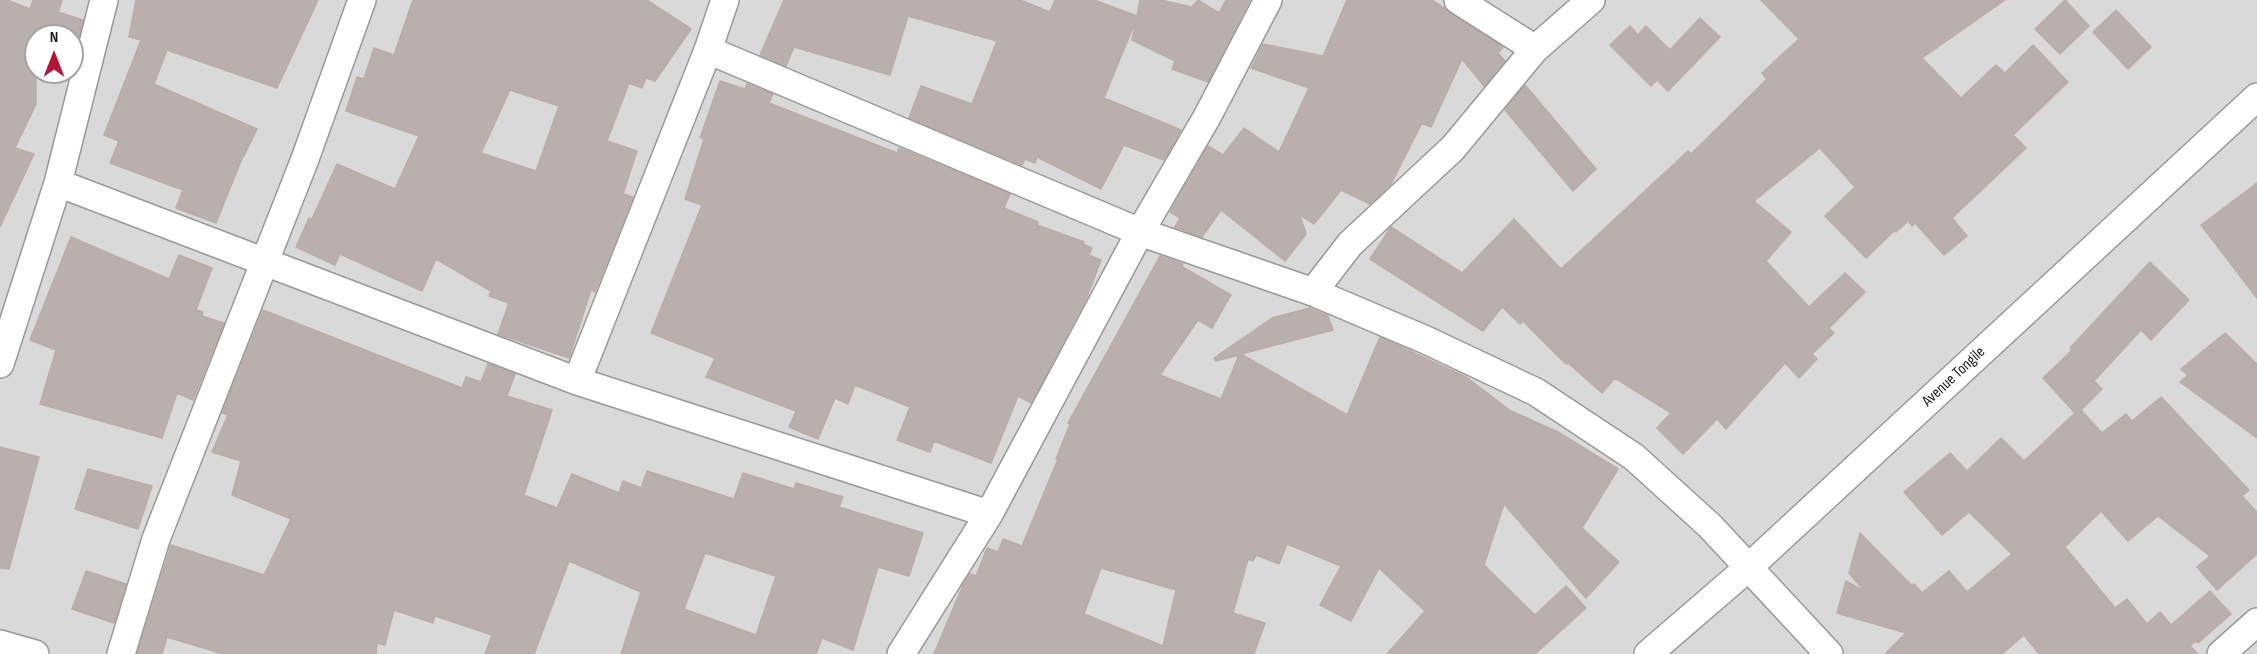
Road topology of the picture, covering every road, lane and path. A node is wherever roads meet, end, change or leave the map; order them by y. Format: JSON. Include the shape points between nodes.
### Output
{"nodes":[{"id":1,"x":104,"y":0,"type":"edge"},
{"id":2,"x":362,"y":0,"type":"edge"},
{"id":3,"x":724,"y":0,"type":"edge"},
{"id":4,"x":1268,"y":0,"type":"edge"},
{"id":5,"x":1458,"y":0,"type":"edge"},
{"id":6,"x":1590,"y":0,"type":"edge"},
{"id":7,"x":1535,"y":49,"type":"junction"},
{"id":8,"x":708,"y":50,"type":"junction"},
{"id":9,"x":2257,"y":97,"type":"edge"},
{"id":10,"x":58,"y":183,"type":"junction"},
{"id":11,"x":1140,"y":232,"type":"junction"},
{"id":12,"x":264,"y":263,"type":"junction"},
{"id":13,"x":1313,"y":292,"type":"junction"},
{"id":14,"x":0,"y":364,"type":"edge"},
{"id":15,"x":577,"y":381,"type":"junction"},
{"id":16,"x":989,"y":514,"type":"junction"},
{"id":17,"x":1749,"y":567,"type":"junction"},
{"id":18,"x":2257,"y":622,"type":"edge"},
{"id":19,"x":0,"y":644,"type":"edge"},
{"id":20,"x":35,"y":654,"type":"edge"},
{"id":21,"x":121,"y":654,"type":"edge"},
{"id":22,"x":901,"y":654,"type":"edge"},
{"id":23,"x":1648,"y":654,"type":"edge"},
{"id":24,"x":1829,"y":654,"type":"edge"},
{"id":25,"x":2221,"y":654,"type":"edge"}],
"edges":[{"from":1,"to":10,"type":"street"},
{"from":2,"to":12,"type":"street"},
{"from":3,"to":8,"type":"street"},
{"from":4,"to":11,"type":"street","via":[[1207,117]]},
{"from":5,"to":7,"type":"street"},
{"from":6,"to":7,"type":"street"},
{"from":7,"to":13,"type":"street","via":[[1463,137],[1350,244]]},
{"from":8,"to":11,"type":"street"},
{"from":8,"to":15,"type":"street"},
{"from":9,"to":17,"type":"street","name":"Avenue Tongile"},
{"from":10,"to":12,"type":"street"},
{"from":10,"to":14,"type":"street"},
{"from":11,"to":13,"type":"street"},
{"from":11,"to":16,"type":"street"},
{"from":12,"to":15,"type":"street"},
{"from":12,"to":21,"type":"street","via":[[156,539]]},
{"from":13,"to":17,"type":"street","via":[[1536,392],[1634,457]]},
{"from":15,"to":16,"type":"street"},
{"from":16,"to":22,"type":"street"},
{"from":17,"to":23,"type":"street","name":"Avenue Tongile"},
{"from":17,"to":24,"type":"street"},
{"from":18,"to":25,"type":"street"},
{"from":19,"to":20,"type":"street"}]}
